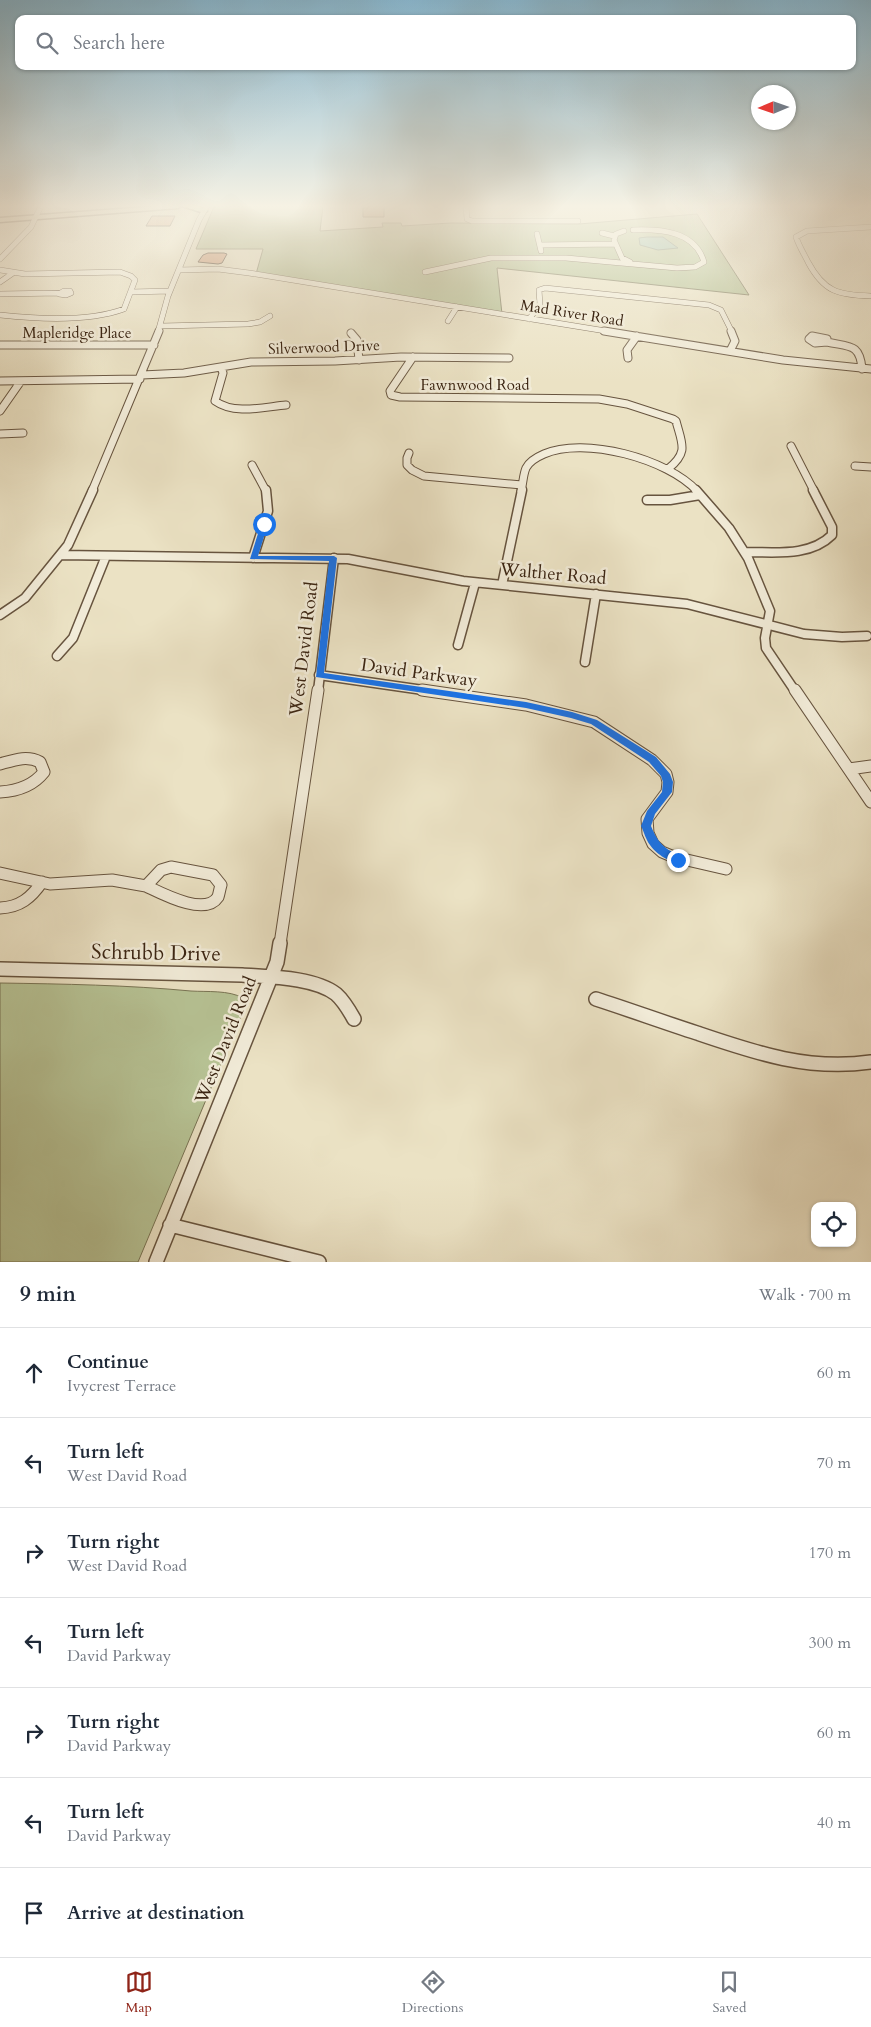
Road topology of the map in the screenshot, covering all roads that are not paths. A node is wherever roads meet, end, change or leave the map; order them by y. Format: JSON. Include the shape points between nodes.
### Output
{"nodes":[{"id":1,"x":182,"y":265,"type":"edge"},
{"id":2,"x":189,"y":265,"type":"edge"},
{"id":3,"x":455,"y":265,"type":"edge"},
{"id":4,"x":636,"y":265,"type":"edge"},
{"id":5,"x":699,"y":265,"type":"edge"},
{"id":6,"x":809,"y":265,"type":"edge"},
{"id":7,"x":218,"y":269,"type":"junction"},
{"id":8,"x":0,"y":270,"type":"edge"},
{"id":9,"x":180,"y":270,"type":"junction"},
{"id":10,"x":425,"y":272,"type":"dead end"},
{"id":11,"x":13,"y":273,"type":"junction"},
{"id":12,"x":0,"y":282,"type":"edge"},
{"id":13,"x":60,"y":293,"type":"dead end"},
{"id":14,"x":169,"y":293,"type":"junction"},
{"id":15,"x":0,"y":294,"type":"edge"},
{"id":16,"x":130,"y":294,"type":"junction"},
{"id":17,"x":871,"y":296,"type":"edge"},
{"id":18,"x":458,"y":307,"type":"junction"},
{"id":19,"x":0,"y":315,"type":"edge"},
{"id":20,"x":270,"y":316,"type":"dead end"},
{"id":21,"x":530,"y":319,"type":"junction"},
{"id":22,"x":448,"y":321,"type":"dead end"},
{"id":23,"x":161,"y":326,"type":"junction"},
{"id":24,"x":351,"y":334,"type":"dead end"},
{"id":25,"x":636,"y":336,"type":"junction"},
{"id":26,"x":827,"y":342,"type":"dead end"},
{"id":27,"x":0,"y":345,"type":"edge"},
{"id":28,"x":154,"y":345,"type":"junction"},
{"id":29,"x":730,"y":352,"type":"junction"},
{"id":30,"x":412,"y":357,"type":"junction"},
{"id":31,"x":509,"y":358,"type":"dead end"},
{"id":32,"x":628,"y":358,"type":"dead end"},
{"id":33,"x":359,"y":360,"type":"junction"},
{"id":34,"x":221,"y":367,"type":"junction"},
{"id":35,"x":862,"y":368,"type":"junction"},
{"id":36,"x":871,"y":369,"type":"edge"},
{"id":37,"x":141,"y":377,"type":"junction"},
{"id":38,"x":0,"y":381,"type":"edge"},
{"id":39,"x":21,"y":381,"type":"junction"},
{"id":40,"x":391,"y":395,"type":"junction"},
{"id":41,"x":382,"y":398,"type":"dead end"},
{"id":42,"x":286,"y":405,"type":"dead end"},
{"id":43,"x":0,"y":411,"type":"edge"},
{"id":44,"x":23,"y":433,"type":"dead end"},
{"id":45,"x":0,"y":434,"type":"edge"},
{"id":46,"x":791,"y":446,"type":"dead end"},
{"id":47,"x":409,"y":453,"type":"dead end"},
{"id":48,"x":252,"y":465,"type":"dead end"},
{"id":49,"x":855,"y":466,"type":"dead end"},
{"id":50,"x":871,"y":467,"type":"edge"},
{"id":51,"x":668,"y":469,"type":"junction"},
{"id":52,"x":522,"y":485,"type":"junction"},
{"id":53,"x":700,"y":495,"type":"junction"},
{"id":54,"x":647,"y":500,"type":"dead end"},
{"id":55,"x":746,"y":552,"type":"junction"},
{"id":56,"x":61,"y":555,"type":"junction"},
{"id":57,"x":106,"y":556,"type":"junction"},
{"id":58,"x":253,"y":558,"type":"junction"},
{"id":59,"x":334,"y":558,"type":"junction"},
{"id":60,"x":476,"y":583,"type":"junction"},
{"id":61,"x":502,"y":585,"type":"junction"},
{"id":62,"x":596,"y":594,"type":"junction"},
{"id":63,"x":0,"y":615,"type":"edge"},
{"id":64,"x":768,"y":626,"type":"junction"},
{"id":65,"x":867,"y":636,"type":"dead end"},
{"id":66,"x":458,"y":645,"type":"dead end"},
{"id":67,"x":57,"y":656,"type":"dead end"},
{"id":68,"x":585,"y":662,"type":"dead end"},
{"id":69,"x":319,"y":675,"type":"junction"},
{"id":70,"x":0,"y":764,"type":"edge"},
{"id":71,"x":871,"y":766,"type":"edge"},
{"id":72,"x":849,"y":770,"type":"junction"},
{"id":73,"x":0,"y":792,"type":"edge"},
{"id":74,"x":871,"y":802,"type":"edge"},
{"id":75,"x":726,"y":869,"type":"dead end"},
{"id":76,"x":0,"y":873,"type":"edge"},
{"id":77,"x":42,"y":882,"type":"junction"},
{"id":78,"x":146,"y":886,"type":"junction"},
{"id":79,"x":0,"y":908,"type":"edge"},
{"id":80,"x":0,"y":969,"type":"edge"},
{"id":81,"x":272,"y":977,"type":"junction"},
{"id":82,"x":596,"y":999,"type":"dead end"},
{"id":83,"x":354,"y":1019,"type":"dead end"},
{"id":84,"x":871,"y":1062,"type":"edge"},
{"id":85,"x":170,"y":1225,"type":"junction"},
{"id":86,"x":156,"y":1262,"type":"edge"},
{"id":87,"x":319,"y":1262,"type":"edge"}],
"edges":[{"from":1,"to":9,"type":"street"},
{"from":2,"to":7,"type":"street"},
{"from":3,"to":10,"type":"street"},
{"from":4,"to":5,"type":"street","via":[[668,268]]},
{"from":6,"to":17,"type":"street","via":[[822,286],[841,294]]},
{"from":7,"to":9,"type":"street","name":"Mad River Road"},
{"from":7,"to":18,"type":"street","name":"Mad River Road"},
{"from":8,"to":11,"type":"street"},
{"from":9,"to":14,"type":"street"},
{"from":11,"to":12,"type":"street"},
{"from":11,"to":16,"type":"street","via":[[120,272],[134,278]]},
{"from":13,"to":15,"type":"street"},
{"from":14,"to":16,"type":"street"},
{"from":14,"to":23,"type":"street"},
{"from":16,"to":19,"type":"street","via":[[124,309],[107,315]]},
{"from":18,"to":21,"type":"street","name":"Mad River Road"},
{"from":18,"to":22,"type":"street"},
{"from":20,"to":23,"type":"street","via":[[248,324]]},
{"from":21,"to":25,"type":"street","name":"Mad River Road"},
{"from":21,"to":29,"type":"street","via":[[540,305],[539,290],[542,288],[714,306],[721,310],[735,338]]},
{"from":23,"to":28,"type":"street"},
{"from":24,"to":33,"type":"street","via":[[357,340]]},
{"from":25,"to":29,"type":"street","name":"Mad River Road"},
{"from":25,"to":32,"type":"street","via":[[627,350]]},
{"from":26,"to":35,"type":"street","via":[[857,350]]},
{"from":27,"to":28,"type":"street","name":"Mapleridge Place"},
{"from":28,"to":37,"type":"street"},
{"from":29,"to":35,"type":"street","name":"Mad River Road"},
{"from":30,"to":31,"type":"street","name":"Silverwood Drive"},
{"from":30,"to":33,"type":"street","name":"Silverwood Drive"},
{"from":30,"to":40,"type":"street","name":"Fawnwood Road"},
{"from":33,"to":34,"type":"street","name":"Silverwood Drive","via":[[251,362]]},
{"from":34,"to":37,"type":"street","name":"Silverwood Drive"},
{"from":34,"to":42,"type":"street","via":[[223,373],[215,400],[219,405],[233,408]]},
{"from":35,"to":36,"type":"street","name":"Mad River Road"},
{"from":37,"to":39,"type":"street","name":"Silverwood Drive"},
{"from":37,"to":56,"type":"street","via":[[78,525]]},
{"from":38,"to":39,"type":"street","name":"Silverwood Drive"},
{"from":39,"to":43,"type":"street"},
{"from":40,"to":41,"type":"street"},
{"from":40,"to":51,"type":"street","name":"Fawnwood Road","via":[[604,399],[627,404],[675,420],[684,451]]},
{"from":44,"to":45,"type":"street"},
{"from":46,"to":55,"type":"street","via":[[832,527],[832,535],[824,544],[810,549]]},
{"from":47,"to":52,"type":"street","via":[[406,466],[424,476]]},
{"from":48,"to":58,"type":"street","via":[[268,501]]},
{"from":49,"to":50,"type":"street"},
{"from":51,"to":52,"type":"street","via":[[602,450],[564,449],[534,460],[526,468]]},
{"from":51,"to":53,"type":"street","via":[[686,480]]},
{"from":52,"to":61,"type":"street"},
{"from":53,"to":54,"type":"street"},
{"from":53,"to":55,"type":"street","via":[[730,527]]},
{"from":55,"to":64,"type":"street","via":[[767,602],[770,613]]},
{"from":56,"to":57,"type":"street","name":"West David Road"},
{"from":56,"to":63,"type":"street","via":[[25,598]]},
{"from":57,"to":58,"type":"street","name":"West David Road"},
{"from":57,"to":67,"type":"street","via":[[73,638]]},
{"from":58,"to":59,"type":"street","name":"West David Road"},
{"from":59,"to":60,"type":"street","name":"Walther Road"},
{"from":59,"to":69,"type":"street","name":"West David Road"},
{"from":60,"to":61,"type":"street","name":"Walther Road"},
{"from":60,"to":66,"type":"street"},
{"from":61,"to":62,"type":"street","name":"Walther Road"},
{"from":62,"to":64,"type":"street","name":"Walther Road","via":[[687,604]]},
{"from":62,"to":68,"type":"street"},
{"from":64,"to":65,"type":"street","name":"Walther Road","via":[[811,634]]},
{"from":64,"to":72,"type":"street","via":[[764,641],[770,655]]},
{"from":69,"to":75,"type":"street","name":"David Parkway","via":[[526,705],[594,722],[652,760],[666,774],[667,792],[647,819],[648,835],[653,843],[678,860]]},
{"from":69,"to":81,"type":"street","name":"West David Road","via":[[282,938]]},
{"from":70,"to":73,"type":"street","via":[[31,758],[40,762],[44,772],[27,787]]},
{"from":71,"to":72,"type":"street"},
{"from":72,"to":74,"type":"street"},
{"from":76,"to":77,"type":"street"},
{"from":77,"to":78,"type":"street","via":[[58,884],[105,878]]},
{"from":77,"to":79,"type":"street","via":[[25,903]]},
{"from":78,"to":78,"type":"street","via":[[196,906],[213,900],[221,885],[213,875],[171,867],[160,870]]},
{"from":80,"to":81,"type":"street","name":"Schrubb Drive"},
{"from":81,"to":83,"type":"street","name":"Schrubb Drive","via":[[328,989],[338,995]]},
{"from":81,"to":85,"type":"street","name":"West David Road"},
{"from":82,"to":84,"type":"street","via":[[778,1059],[821,1065]]},
{"from":85,"to":86,"type":"street","name":"West David Road"},
{"from":85,"to":87,"type":"street"}]}
